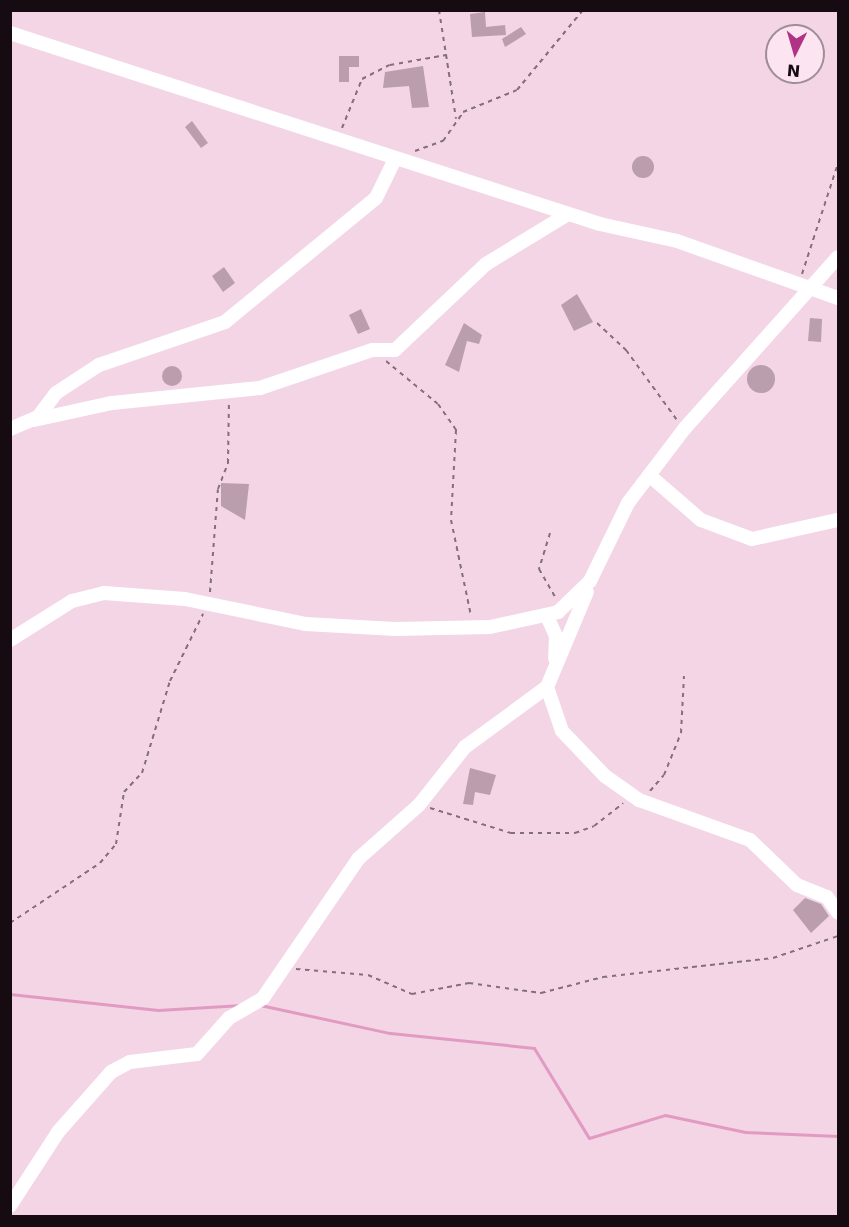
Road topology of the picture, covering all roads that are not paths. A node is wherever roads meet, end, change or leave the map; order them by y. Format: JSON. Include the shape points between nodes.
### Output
{"nodes":[{"id":1,"x":10,"y":33,"type":"edge"},
{"id":2,"x":395,"y":159,"type":"junction"},
{"id":3,"x":568,"y":214,"type":"junction"},
{"id":4,"x":838,"y":257,"type":"edge"},
{"id":5,"x":803,"y":285,"type":"junction"},
{"id":6,"x":838,"y":298,"type":"edge"},
{"id":7,"x":34,"y":420,"type":"junction"},
{"id":8,"x":10,"y":429,"type":"edge"},
{"id":9,"x":649,"y":475,"type":"junction"},
{"id":10,"x":838,"y":520,"type":"edge"},
{"id":11,"x":590,"y":581,"type":"junction"},
{"id":12,"x":546,"y":616,"type":"junction"},
{"id":13,"x":10,"y":640,"type":"edge"},
{"id":14,"x":555,"y":667,"type":"junction"},
{"id":15,"x":547,"y":687,"type":"junction"},
{"id":16,"x":838,"y":913,"type":"edge"},
{"id":17,"x":10,"y":1206,"type":"edge"}],
"edges":[{"from":1,"to":2,"type":"street"},
{"from":2,"to":3,"type":"street"},
{"from":2,"to":7,"type":"street","via":[[376,198],[225,322],[99,365],[56,393]]},
{"from":3,"to":5,"type":"street","via":[[677,241]]},
{"from":3,"to":7,"type":"street","via":[[486,264],[402,346],[372,350],[294,381],[229,394],[112,402]]},
{"from":4,"to":5,"type":"street"},
{"from":5,"to":6,"type":"street"},
{"from":5,"to":9,"type":"street"},
{"from":7,"to":8,"type":"street"},
{"from":9,"to":10,"type":"street","via":[[701,520],[752,539]]},
{"from":9,"to":11,"type":"street","via":[[622,514]]},
{"from":11,"to":12,"type":"street","via":[[574,601]]},
{"from":11,"to":14,"type":"street"},
{"from":12,"to":13,"type":"street","via":[[472,628],[306,624],[207,602],[95,594],[56,609]]},
{"from":12,"to":14,"type":"street","via":[[556,636]]},
{"from":14,"to":15,"type":"street"},
{"from":15,"to":16,"type":"street","via":[[549,704],[568,738],[605,776],[639,800],[750,840],[797,885],[827,897]]},
{"from":15,"to":17,"type":"street","via":[[465,747],[419,805],[347,873],[263,998],[229,1018],[201,1052],[130,1062],[111,1072],[52,1141]]}]}
